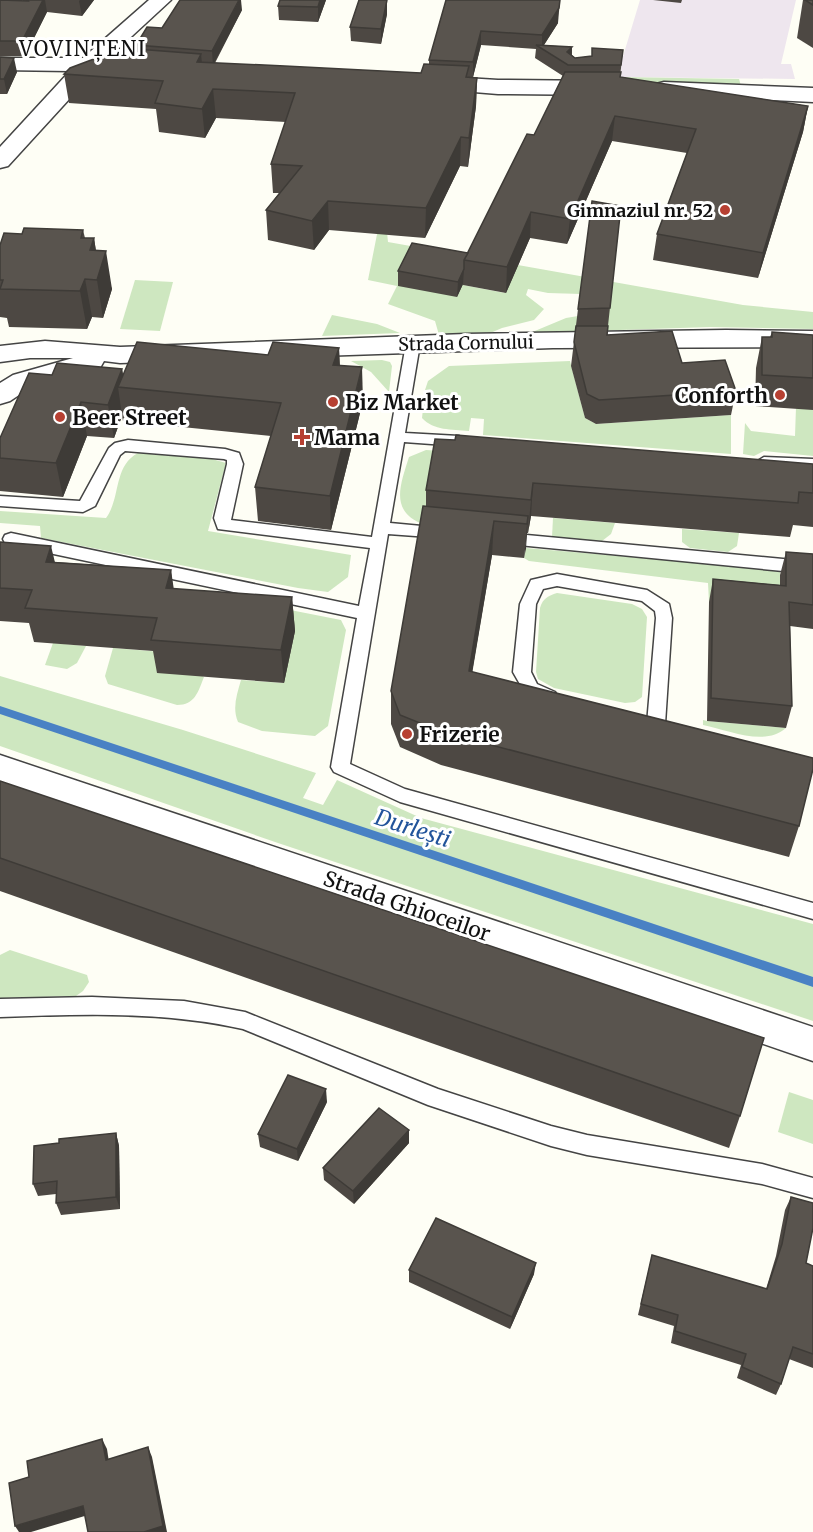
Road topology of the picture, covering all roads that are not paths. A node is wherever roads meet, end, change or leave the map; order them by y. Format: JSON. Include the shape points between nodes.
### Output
{"nodes":[{"id":1,"x":161,"y":0,"type":"edge"},
{"id":2,"x":0,"y":64,"type":"edge"},
{"id":3,"x":88,"y":65,"type":"junction"},
{"id":4,"x":142,"y":69,"type":"edge"},
{"id":5,"x":417,"y":82,"type":"edge"},
{"id":6,"x":813,"y":95,"type":"edge"},
{"id":7,"x":0,"y":161,"type":"edge"},
{"id":8,"x":813,"y":339,"type":"edge"},
{"id":9,"x":413,"y":344,"type":"junction"},
{"id":10,"x":0,"y":354,"type":"edge"},
{"id":11,"x":120,"y":355,"type":"junction"},
{"id":12,"x":11,"y":378,"type":"edge"},
{"id":13,"x":0,"y":395,"type":"edge"},
{"id":14,"x":398,"y":437,"type":"junction"},
{"id":15,"x":477,"y":443,"type":"edge"},
{"id":16,"x":746,"y":463,"type":"edge"},
{"id":17,"x":813,"y":464,"type":"edge"},
{"id":18,"x":0,"y":501,"type":"edge"},
{"id":19,"x":464,"y":535,"type":"edge"},
{"id":20,"x":381,"y":536,"type":"junction"},
{"id":21,"x":488,"y":537,"type":"edge"},
{"id":22,"x":11,"y":539,"type":"dead end"},
{"id":23,"x":804,"y":567,"type":"edge"},
{"id":24,"x":368,"y":614,"type":"junction"},
{"id":25,"x":566,"y":702,"type":"edge"},
{"id":26,"x":635,"y":720,"type":"edge"},
{"id":27,"x":656,"y":724,"type":"junction"},
{"id":28,"x":676,"y":729,"type":"edge"},
{"id":29,"x":0,"y":768,"type":"edge"},
{"id":30,"x":813,"y":911,"type":"edge"},
{"id":31,"x":0,"y":1008,"type":"edge"},
{"id":32,"x":813,"y":1044,"type":"edge"},
{"id":33,"x":813,"y":1188,"type":"edge"}],
"edges":[{"from":1,"to":3,"type":"street"},
{"from":2,"to":3,"type":"street"},
{"from":3,"to":4,"type":"street"},
{"from":3,"to":7,"type":"street"},
{"from":5,"to":6,"type":"street"},
{"from":8,"to":9,"type":"street","name":"Strada Cornului"},
{"from":9,"to":11,"type":"street","name":"Strada Cornului"},
{"from":9,"to":14,"type":"lane"},
{"from":10,"to":11,"type":"street","via":[[76,349]]},
{"from":11,"to":12,"type":"street"},
{"from":12,"to":13,"type":"street"},
{"from":14,"to":15,"type":"lane"},
{"from":14,"to":20,"type":"lane"},
{"from":16,"to":17,"type":"lane"},
{"from":18,"to":20,"type":"lane","via":[[83,507],[114,452],[128,445],[234,457],[224,525]]},
{"from":19,"to":20,"type":"lane"},
{"from":20,"to":24,"type":"lane"},
{"from":21,"to":23,"type":"lane"},
{"from":22,"to":24,"type":"lane"},
{"from":24,"to":30,"type":"lane","via":[[340,767],[400,795]]},
{"from":25,"to":27,"type":"lane","via":[[535,691],[525,683],[522,672],[528,604],[537,584],[547,580],[647,596],[663,608]]},
{"from":26,"to":27,"type":"lane"},
{"from":27,"to":28,"type":"lane"},
{"from":29,"to":32,"type":"street","name":"Strada Ghioceilor"},
{"from":31,"to":33,"type":"lane","via":[[111,1005],[219,1014],[435,1098],[551,1136],[762,1174]]}]}
